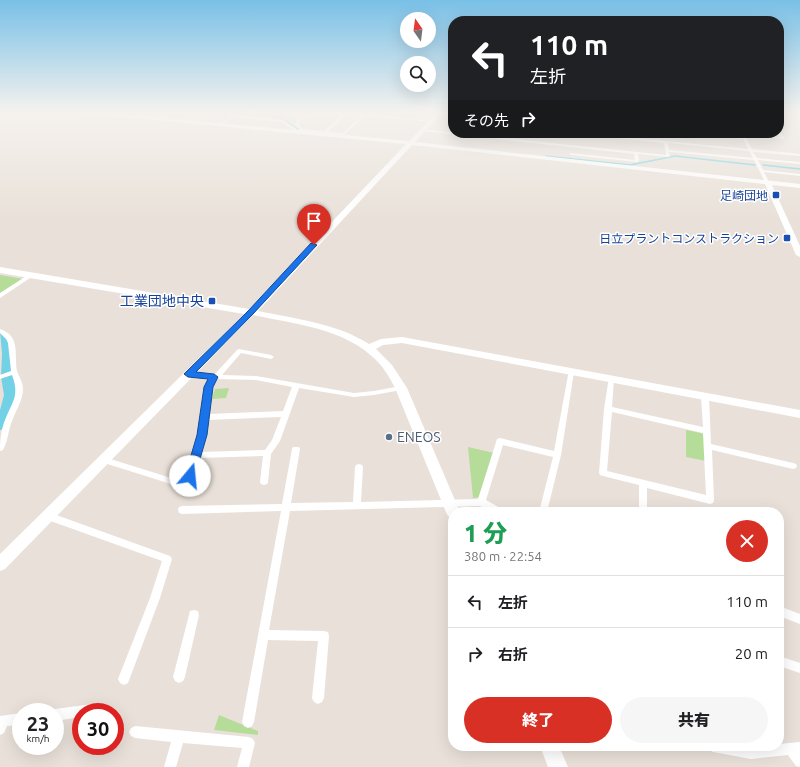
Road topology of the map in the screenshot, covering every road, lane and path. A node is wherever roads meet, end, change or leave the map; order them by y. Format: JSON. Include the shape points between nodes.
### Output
{"nodes":[{"id":1,"x":405,"y":148,"type":"edge"},
{"id":2,"x":465,"y":148,"type":"edge"},
{"id":3,"x":573,"y":148,"type":"edge"},
{"id":4,"x":592,"y":148,"type":"edge"},
{"id":5,"x":667,"y":148,"type":"edge"},
{"id":6,"x":721,"y":148,"type":"edge"},
{"id":7,"x":750,"y":148,"type":"edge"},
{"id":8,"x":667,"y":151,"type":"junction"},
{"id":9,"x":752,"y":151,"type":"junction"},
{"id":10,"x":636,"y":152,"type":"junction"},
{"id":11,"x":800,"y":156,"type":"edge"},
{"id":12,"x":571,"y":157,"type":"junction"},
{"id":13,"x":756,"y":159,"type":"junction"},
{"id":14,"x":800,"y":164,"type":"edge"},
{"id":15,"x":762,"y":171,"type":"junction"},
{"id":16,"x":800,"y":175,"type":"edge"},
{"id":17,"x":767,"y":182,"type":"junction"},
{"id":18,"x":800,"y":186,"type":"edge"},
{"id":19,"x":800,"y":255,"type":"edge"},
{"id":20,"x":0,"y":270,"type":"edge"},
{"id":21,"x":31,"y":275,"type":"junction"},
{"id":22,"x":0,"y":296,"type":"edge"},
{"id":23,"x":250,"y":312,"type":"junction"},
{"id":24,"x":0,"y":331,"type":"edge"},
{"id":25,"x":369,"y":348,"type":"junction"},
{"id":26,"x":271,"y":357,"type":"dead end"},
{"id":27,"x":14,"y":372,"type":"junction"},
{"id":28,"x":571,"y":372,"type":"junction"},
{"id":29,"x":188,"y":374,"type":"junction"},
{"id":30,"x":1,"y":377,"type":"edge"},
{"id":31,"x":215,"y":377,"type":"junction"},
{"id":32,"x":611,"y":379,"type":"junction"},
{"id":33,"x":296,"y":385,"type":"junction"},
{"id":34,"x":401,"y":388,"type":"junction"},
{"id":35,"x":705,"y":397,"type":"junction"},
{"id":36,"x":608,"y":409,"type":"junction"},
{"id":37,"x":286,"y":414,"type":"junction"},
{"id":38,"x":800,"y":414,"type":"edge"},
{"id":39,"x":206,"y":417,"type":"junction"},
{"id":40,"x":707,"y":432,"type":"junction"},
{"id":41,"x":708,"y":446,"type":"junction"},
{"id":42,"x":0,"y":448,"type":"edge"},
{"id":43,"x":296,"y":449,"type":"dead end"},
{"id":44,"x":267,"y":453,"type":"junction"},
{"id":45,"x":196,"y":455,"type":"junction"},
{"id":46,"x":557,"y":455,"type":"junction"},
{"id":47,"x":104,"y":460,"type":"junction"},
{"id":48,"x":793,"y":466,"type":"dead end"},
{"id":49,"x":359,"y":467,"type":"dead end"},
{"id":50,"x":264,"y":482,"type":"dead end"},
{"id":51,"x":643,"y":483,"type":"junction"},
{"id":52,"x":481,"y":502,"type":"junction"},
{"id":53,"x":357,"y":505,"type":"junction"},
{"id":54,"x":286,"y":507,"type":"junction"},
{"id":55,"x":451,"y":507,"type":"edge"},
{"id":56,"x":490,"y":507,"type":"edge"},
{"id":57,"x":544,"y":507,"type":"edge"},
{"id":58,"x":643,"y":507,"type":"edge"},
{"id":59,"x":182,"y":510,"type":"dead end"},
{"id":60,"x":48,"y":516,"type":"junction"},
{"id":61,"x":0,"y":564,"type":"edge"},
{"id":62,"x":784,"y":613,"type":"edge"},
{"id":63,"x":194,"y":615,"type":"dead end"},
{"id":64,"x":800,"y":619,"type":"edge"},
{"id":65,"x":263,"y":635,"type":"junction"},
{"id":66,"x":784,"y":663,"type":"edge"},
{"id":67,"x":800,"y":668,"type":"edge"},
{"id":68,"x":179,"y":677,"type":"dead end"},
{"id":69,"x":124,"y":679,"type":"dead end"},
{"id":70,"x":318,"y":698,"type":"dead end"},
{"id":71,"x":12,"y":720,"type":"edge"},
{"id":72,"x":248,"y":722,"type":"dead end"},
{"id":73,"x":0,"y":729,"type":"edge"},
{"id":74,"x":135,"y":732,"type":"dead end"},
{"id":75,"x":179,"y":737,"type":"junction"},
{"id":76,"x":796,"y":748,"type":"edge"},
{"id":77,"x":784,"y":749,"type":"edge"},
{"id":78,"x":552,"y":751,"type":"edge"},
{"id":79,"x":740,"y":751,"type":"edge"},
{"id":80,"x":769,"y":751,"type":"edge"},
{"id":81,"x":800,"y":762,"type":"edge"},
{"id":82,"x":170,"y":767,"type":"edge"},
{"id":83,"x":244,"y":767,"type":"edge"},
{"id":84,"x":558,"y":767,"type":"edge"}],
"edges":[{"from":1,"to":23,"type":"street"},
{"from":2,"to":12,"type":"street"},
{"from":3,"to":12,"type":"street"},
{"from":4,"to":10,"type":"street"},
{"from":5,"to":8,"type":"street"},
{"from":6,"to":9,"type":"street"},
{"from":7,"to":9,"type":"street"},
{"from":8,"to":10,"type":"street","via":[[668,156]]},
{"from":8,"to":13,"type":"street"},
{"from":9,"to":11,"type":"street"},
{"from":9,"to":13,"type":"street"},
{"from":10,"to":12,"type":"street","via":[[637,161]]},
{"from":12,"to":17,"type":"street"},
{"from":13,"to":14,"type":"street"},
{"from":13,"to":15,"type":"street"},
{"from":15,"to":16,"type":"street"},
{"from":15,"to":17,"type":"street"},
{"from":17,"to":18,"type":"street"},
{"from":17,"to":19,"type":"street"},
{"from":20,"to":21,"type":"street"},
{"from":21,"to":22,"type":"street"},
{"from":21,"to":23,"type":"street"},
{"from":23,"to":25,"type":"street","via":[[330,329]]},
{"from":23,"to":29,"type":"street"},
{"from":24,"to":27,"type":"street","via":[[11,341]]},
{"from":25,"to":28,"type":"street","via":[[381,342],[402,340]]},
{"from":25,"to":34,"type":"street","via":[[388,368]]},
{"from":26,"to":31,"type":"street","via":[[239,351]]},
{"from":27,"to":30,"type":"street"},
{"from":27,"to":42,"type":"street","via":[[20,392],[7,422]]},
{"from":28,"to":32,"type":"street"},
{"from":28,"to":46,"type":"street"},
{"from":29,"to":31,"type":"street"},
{"from":29,"to":47,"type":"street"},
{"from":31,"to":33,"type":"street","via":[[256,378]]},
{"from":31,"to":39,"type":"street","via":[[209,387]]},
{"from":32,"to":35,"type":"street"},
{"from":32,"to":36,"type":"street"},
{"from":33,"to":34,"type":"street","via":[[354,394]]},
{"from":33,"to":37,"type":"street"},
{"from":34,"to":55,"type":"street"},
{"from":35,"to":38,"type":"street"},
{"from":35,"to":40,"type":"street"},
{"from":36,"to":40,"type":"street"},
{"from":36,"to":51,"type":"street","via":[[602,473]]},
{"from":37,"to":39,"type":"street"},
{"from":37,"to":44,"type":"street","via":[[276,441]]},
{"from":39,"to":45,"type":"street"},
{"from":40,"to":41,"type":"street"},
{"from":41,"to":48,"type":"street"},
{"from":41,"to":51,"type":"street","via":[[710,500]]},
{"from":43,"to":54,"type":"street"},
{"from":44,"to":45,"type":"street"},
{"from":44,"to":50,"type":"street"},
{"from":45,"to":47,"type":"street","via":[[187,486]]},
{"from":46,"to":52,"type":"street","via":[[500,441]]},
{"from":46,"to":57,"type":"street"},
{"from":47,"to":60,"type":"street"},
{"from":49,"to":53,"type":"street"},
{"from":51,"to":58,"type":"street"},
{"from":52,"to":55,"type":"street"},
{"from":52,"to":56,"type":"street"},
{"from":53,"to":54,"type":"street"},
{"from":53,"to":55,"type":"street","via":[[436,504]]},
{"from":54,"to":59,"type":"street"},
{"from":54,"to":65,"type":"street"},
{"from":60,"to":61,"type":"street"},
{"from":60,"to":69,"type":"street","via":[[167,559],[156,598]]},
{"from":62,"to":64,"type":"street"},
{"from":63,"to":68,"type":"street"},
{"from":65,"to":70,"type":"street","via":[[324,636]]},
{"from":65,"to":72,"type":"street"},
{"from":66,"to":67,"type":"street"},
{"from":71,"to":73,"type":"street","via":[[3,721]]},
{"from":74,"to":75,"type":"street"},
{"from":75,"to":82,"type":"street"},
{"from":75,"to":83,"type":"street","via":[[249,743]]},
{"from":76,"to":77,"type":"street"},
{"from":76,"to":81,"type":"street"},
{"from":78,"to":84,"type":"street"},
{"from":79,"to":80,"type":"street"}]}
